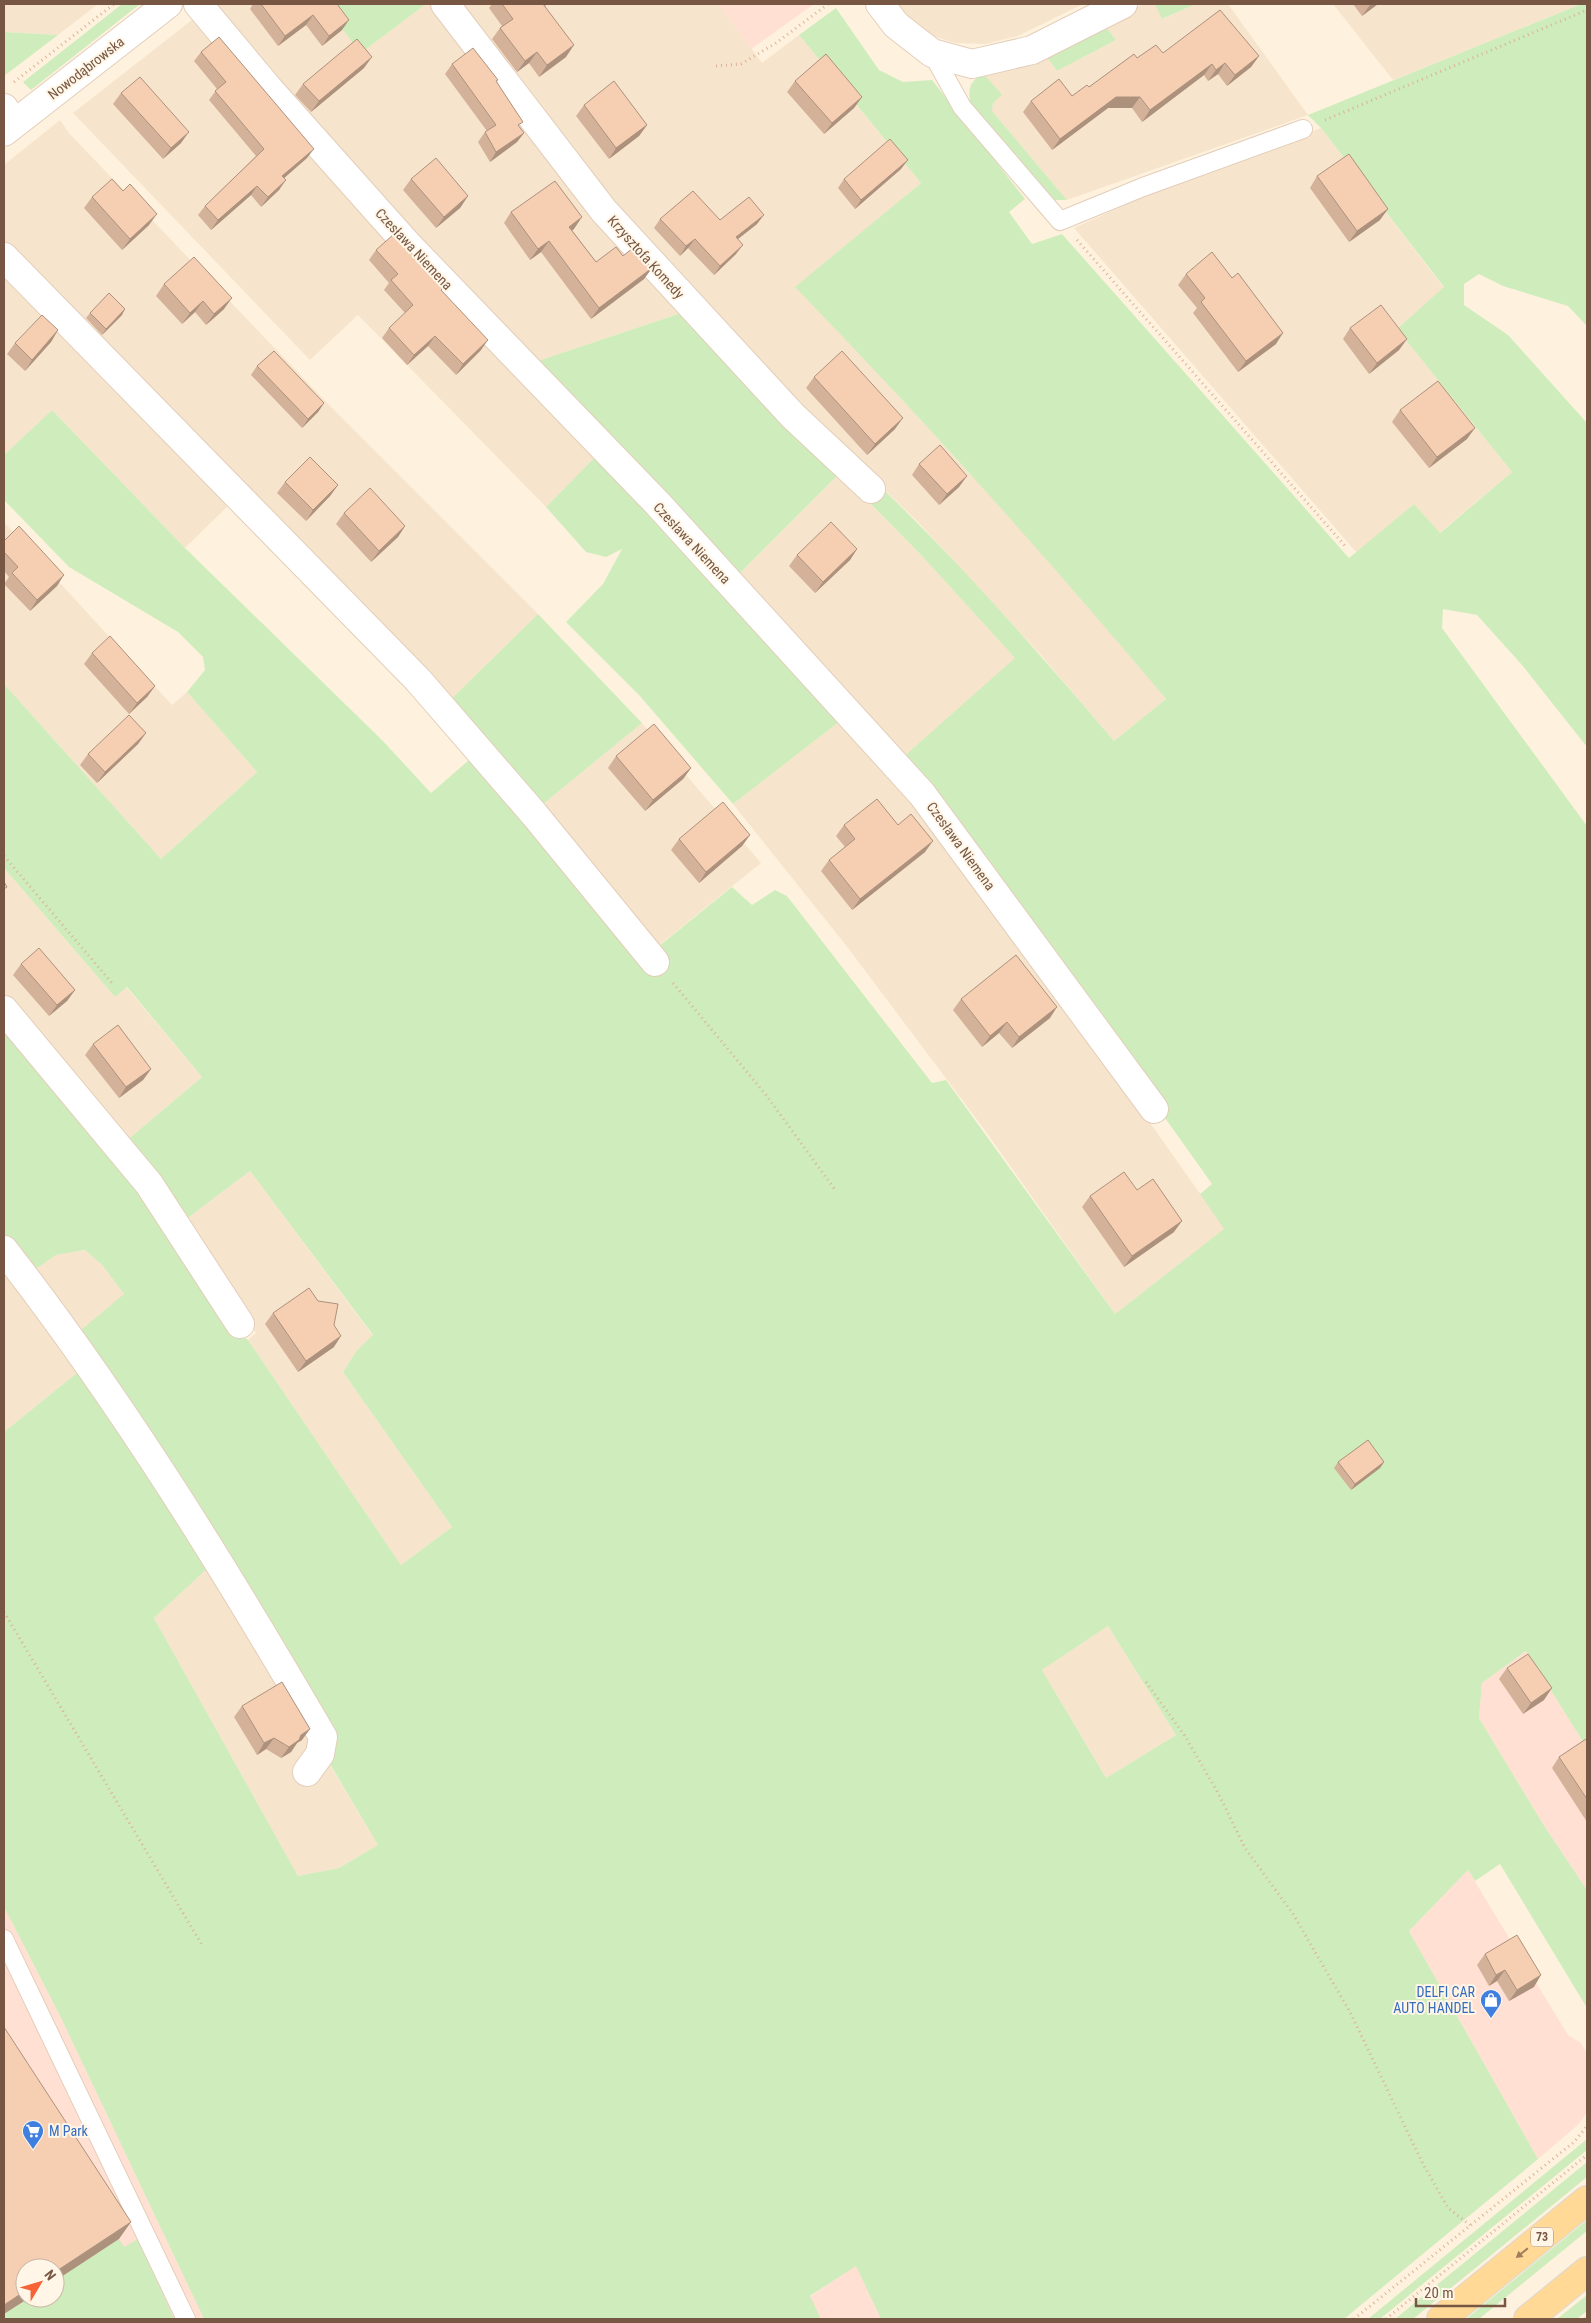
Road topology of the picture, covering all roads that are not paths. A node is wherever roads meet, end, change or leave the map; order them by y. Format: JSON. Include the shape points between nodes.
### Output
{"nodes":[{"id":1,"x":168,"y":4,"type":"edge"},
{"id":2,"x":198,"y":4,"type":"edge"},
{"id":3,"x":444,"y":4,"type":"edge"},
{"id":4,"x":880,"y":4,"type":"edge"},
{"id":5,"x":1122,"y":4,"type":"edge"},
{"id":6,"x":932,"y":53,"type":"junction"},
{"id":7,"x":8,"y":112,"type":"edge"},
{"id":8,"x":1303,"y":129,"type":"road end"},
{"id":9,"x":4,"y":257,"type":"edge"},
{"id":10,"x":871,"y":489,"type":"dead end"},
{"id":11,"x":655,"y":962,"type":"road end"},
{"id":12,"x":4,"y":1010,"type":"edge"},
{"id":13,"x":1154,"y":1109,"type":"dead end"},
{"id":14,"x":4,"y":1250,"type":"edge"},
{"id":15,"x":240,"y":1324,"type":"dead end"},
{"id":16,"x":307,"y":1772,"type":"dead end"},
{"id":17,"x":4,"y":1940,"type":"edge"},
{"id":18,"x":1587,"y":2200,"type":"edge"},
{"id":19,"x":1587,"y":2271,"type":"edge"},
{"id":20,"x":186,"y":2319,"type":"edge"},
{"id":21,"x":1441,"y":2319,"type":"edge"},
{"id":22,"x":1528,"y":2319,"type":"edge"}],
"edges":[{"from":1,"to":7,"type":"street","name":"Nowodąbrowska"},
{"from":2,"to":13,"type":"street","name":"Czesława Niemena","via":[[269,89],[410,246],[658,504],[922,794]]},
{"from":3,"to":10,"type":"street","name":"Krzysztofa Komedy","via":[[604,211],[793,416]]},
{"from":4,"to":6,"type":"street","via":[[896,25]]},
{"from":5,"to":6,"type":"street","via":[[1032,50],[972,64]]},
{"from":6,"to":8,"type":"lane","via":[[962,106],[1060,221]]},
{"from":9,"to":11,"type":"street","via":[[418,680],[534,814]]},
{"from":12,"to":15,"type":"street","via":[[149,1184]]},
{"from":14,"to":16,"type":"street","via":[[99,1380],[213,1552],[318,1729],[322,1737],[320,1754]]},
{"from":17,"to":20,"type":"lane"},
{"from":18,"to":21,"type":"main road","number":"73","one_way":true},
{"from":19,"to":22,"type":"main road"}]}
